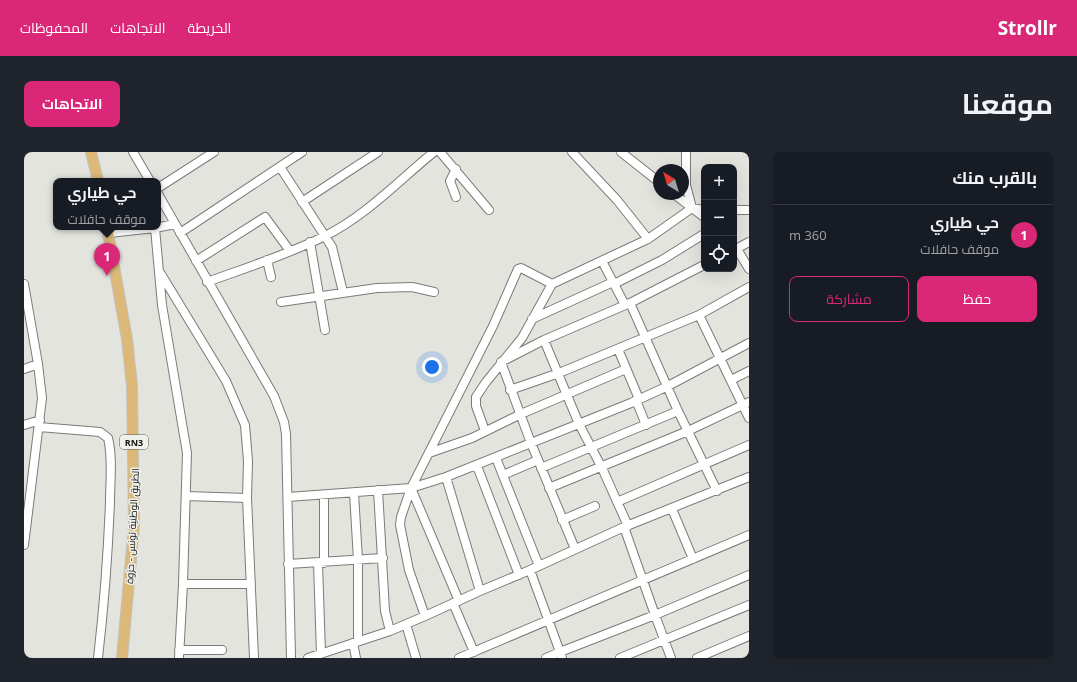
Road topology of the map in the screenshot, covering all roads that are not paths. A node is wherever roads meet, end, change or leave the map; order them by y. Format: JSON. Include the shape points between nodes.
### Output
{"nodes":[{"id":1,"x":91,"y":152,"type":"edge"},
{"id":2,"x":133,"y":152,"type":"edge"},
{"id":3,"x":214,"y":152,"type":"edge"},
{"id":4,"x":302,"y":152,"type":"edge"},
{"id":5,"x":378,"y":152,"type":"edge"},
{"id":6,"x":434,"y":152,"type":"edge"},
{"id":7,"x":440,"y":152,"type":"edge"},
{"id":8,"x":572,"y":152,"type":"edge"},
{"id":9,"x":621,"y":152,"type":"edge"},
{"id":10,"x":686,"y":152,"type":"edge"},
{"id":11,"x":280,"y":167,"type":"junction"},
{"id":12,"x":456,"y":169,"type":"junction"},
{"id":13,"x":653,"y":177,"type":"edge"},
{"id":14,"x":97,"y":178,"type":"edge"},
{"id":15,"x":148,"y":178,"type":"edge"},
{"id":16,"x":161,"y":186,"type":"edge"},
{"id":17,"x":456,"y":197,"type":"dead end"},
{"id":18,"x":161,"y":199,"type":"edge"},
{"id":19,"x":682,"y":200,"type":"edge"},
{"id":20,"x":302,"y":202,"type":"junction"},
{"id":21,"x":692,"y":208,"type":"junction"},
{"id":22,"x":489,"y":210,"type":"dead end"},
{"id":23,"x":701,"y":210,"type":"edge"},
{"id":24,"x":737,"y":210,"type":"edge"},
{"id":25,"x":749,"y":210,"type":"edge"},
{"id":26,"x":701,"y":215,"type":"edge"},
{"id":27,"x":175,"y":224,"type":"junction"},
{"id":28,"x":161,"y":227,"type":"edge"},
{"id":29,"x":108,"y":230,"type":"edge"},
{"id":30,"x":155,"y":230,"type":"edge"},
{"id":31,"x":180,"y":233,"type":"junction"},
{"id":32,"x":324,"y":236,"type":"junction"},
{"id":33,"x":701,"y":236,"type":"edge"},
{"id":34,"x":648,"y":239,"type":"junction"},
{"id":35,"x":310,"y":242,"type":"junction"},
{"id":36,"x":749,"y":242,"type":"edge"},
{"id":37,"x":737,"y":248,"type":"edge"},
{"id":38,"x":290,"y":251,"type":"junction"},
{"id":39,"x":737,"y":251,"type":"edge"},
{"id":40,"x":267,"y":260,"type":"junction"},
{"id":41,"x":196,"y":261,"type":"junction"},
{"id":42,"x":602,"y":261,"type":"junction"},
{"id":43,"x":701,"y":267,"type":"edge"},
{"id":44,"x":749,"y":269,"type":"edge"},
{"id":45,"x":159,"y":271,"type":"junction"},
{"id":46,"x":271,"y":277,"type":"dead end"},
{"id":47,"x":207,"y":282,"type":"junction"},
{"id":48,"x":614,"y":283,"type":"junction"},
{"id":49,"x":24,"y":284,"type":"edge"},
{"id":50,"x":552,"y":284,"type":"junction"},
{"id":51,"x":749,"y":287,"type":"edge"},
{"id":52,"x":343,"y":292,"type":"junction"},
{"id":53,"x":434,"y":292,"type":"dead end"},
{"id":54,"x":320,"y":296,"type":"junction"},
{"id":55,"x":281,"y":302,"type":"dead end"},
{"id":56,"x":628,"y":304,"type":"junction"},
{"id":57,"x":700,"y":315,"type":"junction"},
{"id":58,"x":532,"y":319,"type":"junction"},
{"id":59,"x":325,"y":330,"type":"dead end"},
{"id":60,"x":645,"y":338,"type":"junction"},
{"id":61,"x":544,"y":340,"type":"junction"},
{"id":62,"x":749,"y":343,"type":"edge"},
{"id":63,"x":618,"y":349,"type":"junction"},
{"id":64,"x":720,"y":359,"type":"junction"},
{"id":65,"x":501,"y":362,"type":"junction"},
{"id":66,"x":38,"y":364,"type":"junction"},
{"id":67,"x":24,"y":369,"type":"edge"},
{"id":68,"x":626,"y":369,"type":"junction"},
{"id":69,"x":749,"y":371,"type":"edge"},
{"id":70,"x":559,"y":373,"type":"junction"},
{"id":71,"x":731,"y":380,"type":"junction"},
{"id":72,"x":668,"y":386,"type":"junction"},
{"id":73,"x":510,"y":390,"type":"junction"},
{"id":74,"x":567,"y":395,"type":"junction"},
{"id":75,"x":638,"y":400,"type":"junction"},
{"id":76,"x":746,"y":403,"type":"edge"},
{"id":77,"x":678,"y":411,"type":"junction"},
{"id":78,"x":520,"y":414,"type":"junction"},
{"id":79,"x":749,"y":418,"type":"edge"},
{"id":80,"x":40,"y":424,"type":"junction"},
{"id":81,"x":579,"y":424,"type":"junction"},
{"id":82,"x":24,"y":425,"type":"edge"},
{"id":83,"x":646,"y":425,"type":"junction"},
{"id":84,"x":485,"y":431,"type":"junction"},
{"id":85,"x":688,"y":431,"type":"junction"},
{"id":86,"x":531,"y":443,"type":"junction"},
{"id":87,"x":749,"y":445,"type":"edge"},
{"id":88,"x":592,"y":448,"type":"junction"},
{"id":89,"x":429,"y":452,"type":"junction"},
{"id":90,"x":496,"y":458,"type":"junction"},
{"id":91,"x":540,"y":464,"type":"junction"},
{"id":92,"x":704,"y":465,"type":"junction"},
{"id":93,"x":477,"y":466,"type":"junction"},
{"id":94,"x":602,"y":468,"type":"junction"},
{"id":95,"x":503,"y":475,"type":"junction"},
{"id":96,"x":446,"y":477,"type":"junction"},
{"id":97,"x":749,"y":477,"type":"edge"},
{"id":98,"x":411,"y":488,"type":"junction"},
{"id":99,"x":549,"y":488,"type":"junction"},
{"id":100,"x":378,"y":490,"type":"junction"},
{"id":101,"x":717,"y":491,"type":"junction"},
{"id":102,"x":354,"y":493,"type":"junction"},
{"id":103,"x":186,"y":496,"type":"junction"},
{"id":104,"x":324,"y":496,"type":"junction"},
{"id":105,"x":288,"y":497,"type":"junction"},
{"id":106,"x":247,"y":498,"type":"junction"},
{"id":107,"x":617,"y":502,"type":"junction"},
{"id":108,"x":595,"y":506,"type":"dead end"},
{"id":109,"x":672,"y":509,"type":"junction"},
{"id":110,"x":562,"y":520,"type":"junction"},
{"id":111,"x":626,"y":527,"type":"junction"},
{"id":112,"x":749,"y":535,"type":"edge"},
{"id":113,"x":24,"y":545,"type":"edge"},
{"id":114,"x":575,"y":549,"type":"junction"},
{"id":115,"x":383,"y":558,"type":"junction"},
{"id":116,"x":692,"y":559,"type":"junction"},
{"id":117,"x":358,"y":560,"type":"junction"},
{"id":118,"x":321,"y":563,"type":"junction"},
{"id":119,"x":288,"y":564,"type":"junction"},
{"id":120,"x":539,"y":566,"type":"junction"},
{"id":121,"x":530,"y":570,"type":"junction"},
{"id":122,"x":519,"y":575,"type":"junction"},
{"id":123,"x":749,"y":575,"type":"edge"},
{"id":124,"x":642,"y":579,"type":"junction"},
{"id":125,"x":183,"y":584,"type":"junction"},
{"id":126,"x":251,"y":584,"type":"junction"},
{"id":127,"x":480,"y":591,"type":"junction"},
{"id":128,"x":456,"y":602,"type":"junction"},
{"id":129,"x":749,"y":605,"type":"edge"},
{"id":130,"x":654,"y":615,"type":"junction"},
{"id":131,"x":425,"y":616,"type":"junction"},
{"id":132,"x":547,"y":620,"type":"junction"},
{"id":133,"x":406,"y":624,"type":"junction"},
{"id":134,"x":390,"y":631,"type":"junction"},
{"id":135,"x":749,"y":636,"type":"edge"},
{"id":136,"x":664,"y":640,"type":"junction"},
{"id":137,"x":356,"y":642,"type":"junction"},
{"id":138,"x":222,"y":650,"type":"dead end"},
{"id":139,"x":474,"y":652,"type":"junction"},
{"id":140,"x":179,"y":654,"type":"edge"},
{"id":141,"x":321,"y":654,"type":"junction"},
{"id":142,"x":561,"y":655,"type":"edge"},
{"id":143,"x":98,"y":658,"type":"edge"},
{"id":144,"x":122,"y":658,"type":"edge"},
{"id":145,"x":254,"y":658,"type":"edge"},
{"id":146,"x":291,"y":658,"type":"edge"},
{"id":147,"x":308,"y":658,"type":"edge"},
{"id":148,"x":356,"y":658,"type":"edge"},
{"id":149,"x":416,"y":658,"type":"edge"},
{"id":150,"x":459,"y":658,"type":"edge"},
{"id":151,"x":546,"y":658,"type":"edge"},
{"id":152,"x":620,"y":658,"type":"edge"},
{"id":153,"x":671,"y":658,"type":"edge"},
{"id":154,"x":697,"y":658,"type":"edge"}],
"edges":[{"from":1,"to":14,"type":"main road"},
{"from":2,"to":15,"type":"street"},
{"from":3,"to":16,"type":"street"},
{"from":4,"to":11,"type":"street"},
{"from":5,"to":20,"type":"street"},
{"from":6,"to":32,"type":"street","via":[[414,167],[394,188]]},
{"from":7,"to":12,"type":"street"},
{"from":8,"to":34,"type":"street","via":[[617,200]]},
{"from":9,"to":13,"type":"street"},
{"from":10,"to":21,"type":"street","via":[[686,185]]},
{"from":11,"to":20,"type":"street"},
{"from":11,"to":31,"type":"street"},
{"from":12,"to":17,"type":"street","via":[[450,181]]},
{"from":12,"to":22,"type":"street"},
{"from":18,"to":27,"type":"street"},
{"from":19,"to":21,"type":"street"},
{"from":20,"to":32,"type":"street"},
{"from":21,"to":23,"type":"street"},
{"from":21,"to":26,"type":"street"},
{"from":21,"to":34,"type":"street"},
{"from":24,"to":25,"type":"street"},
{"from":27,"to":28,"type":"street"},
{"from":27,"to":31,"type":"street"},
{"from":29,"to":144,"type":"main road","name":"الطريق الوطنية تونس - حزوة","number":"RN3","via":[[127,339],[134,424],[134,526]]},
{"from":30,"to":45,"type":"street"},
{"from":31,"to":41,"type":"street"},
{"from":32,"to":35,"type":"street"},
{"from":32,"to":52,"type":"street","via":[[332,247]]},
{"from":33,"to":48,"type":"street","via":[[662,260]]},
{"from":34,"to":42,"type":"street"},
{"from":35,"to":38,"type":"street"},
{"from":35,"to":54,"type":"street"},
{"from":36,"to":37,"type":"street"},
{"from":38,"to":40,"type":"street"},
{"from":38,"to":41,"type":"street","via":[[266,217]]},
{"from":39,"to":44,"type":"street"},
{"from":40,"to":46,"type":"street"},
{"from":40,"to":47,"type":"street"},
{"from":41,"to":47,"type":"street"},
{"from":42,"to":48,"type":"street"},
{"from":42,"to":50,"type":"street"},
{"from":43,"to":56,"type":"street"},
{"from":45,"to":103,"type":"street","via":[[168,346],[187,453]]},
{"from":45,"to":106,"type":"street","via":[[226,381],[243,418],[247,434]]},
{"from":47,"to":105,"type":"street","via":[[274,396],[284,422]]},
{"from":48,"to":56,"type":"street"},
{"from":48,"to":58,"type":"street"},
{"from":49,"to":66,"type":"street"},
{"from":50,"to":58,"type":"street"},
{"from":50,"to":89,"type":"street","via":[[521,268],[518,269],[494,326]]},
{"from":51,"to":57,"type":"street"},
{"from":52,"to":53,"type":"street","via":[[412,287]]},
{"from":52,"to":54,"type":"street"},
{"from":54,"to":55,"type":"street"},
{"from":54,"to":59,"type":"street"},
{"from":56,"to":60,"type":"street"},
{"from":56,"to":61,"type":"street"},
{"from":57,"to":60,"type":"street"},
{"from":57,"to":64,"type":"street"},
{"from":58,"to":65,"type":"street","via":[[517,344]]},
{"from":60,"to":63,"type":"street"},
{"from":60,"to":72,"type":"street"},
{"from":61,"to":65,"type":"street"},
{"from":61,"to":70,"type":"street"},
{"from":62,"to":64,"type":"street"},
{"from":63,"to":68,"type":"street"},
{"from":63,"to":70,"type":"street"},
{"from":64,"to":71,"type":"street"},
{"from":64,"to":72,"type":"street"},
{"from":65,"to":73,"type":"street"},
{"from":65,"to":84,"type":"street","via":[[475,402]]},
{"from":66,"to":67,"type":"street"},
{"from":66,"to":80,"type":"street","via":[[42,398]]},
{"from":68,"to":74,"type":"street"},
{"from":68,"to":75,"type":"street"},
{"from":69,"to":71,"type":"street"},
{"from":70,"to":73,"type":"street"},
{"from":70,"to":74,"type":"street"},
{"from":71,"to":76,"type":"street"},
{"from":72,"to":75,"type":"street"},
{"from":72,"to":77,"type":"street"},
{"from":73,"to":78,"type":"street"},
{"from":74,"to":78,"type":"street"},
{"from":74,"to":81,"type":"street"},
{"from":75,"to":81,"type":"street"},
{"from":75,"to":83,"type":"street"},
{"from":76,"to":79,"type":"street"},
{"from":76,"to":85,"type":"street"},
{"from":77,"to":83,"type":"street"},
{"from":77,"to":85,"type":"street"},
{"from":78,"to":84,"type":"street"},
{"from":78,"to":86,"type":"street"},
{"from":80,"to":82,"type":"street"},
{"from":80,"to":113,"type":"street"},
{"from":80,"to":143,"type":"street","via":[[100,432],[108,438],[109,516],[104,610]]},
{"from":81,"to":86,"type":"street"},
{"from":81,"to":88,"type":"street"},
{"from":83,"to":88,"type":"street"},
{"from":84,"to":89,"type":"street"},
{"from":85,"to":92,"type":"street"},
{"from":85,"to":94,"type":"street"},
{"from":86,"to":90,"type":"street"},
{"from":86,"to":91,"type":"street"},
{"from":87,"to":92,"type":"street"},
{"from":88,"to":91,"type":"street"},
{"from":88,"to":94,"type":"street"},
{"from":89,"to":98,"type":"street"},
{"from":90,"to":93,"type":"street"},
{"from":90,"to":95,"type":"street"},
{"from":91,"to":95,"type":"street"},
{"from":91,"to":99,"type":"street"},
{"from":92,"to":101,"type":"street"},
{"from":92,"to":107,"type":"street"},
{"from":93,"to":96,"type":"street"},
{"from":93,"to":122,"type":"street"},
{"from":94,"to":99,"type":"street"},
{"from":94,"to":107,"type":"street"},
{"from":95,"to":120,"type":"street"},
{"from":96,"to":98,"type":"street"},
{"from":96,"to":127,"type":"street"},
{"from":97,"to":101,"type":"street"},
{"from":98,"to":100,"type":"street"},
{"from":98,"to":128,"type":"street"},
{"from":98,"to":131,"type":"street","via":[[400,525],[409,570]]},
{"from":99,"to":110,"type":"street"},
{"from":100,"to":102,"type":"street"},
{"from":100,"to":115,"type":"street"},
{"from":101,"to":109,"type":"street"},
{"from":102,"to":104,"type":"street"},
{"from":102,"to":117,"type":"street"},
{"from":103,"to":106,"type":"street"},
{"from":103,"to":125,"type":"street"},
{"from":104,"to":105,"type":"street"},
{"from":104,"to":118,"type":"street"},
{"from":105,"to":119,"type":"street"},
{"from":106,"to":126,"type":"street"},
{"from":107,"to":111,"type":"street"},
{"from":108,"to":110,"type":"street"},
{"from":109,"to":111,"type":"street"},
{"from":109,"to":116,"type":"street"},
{"from":110,"to":114,"type":"street"},
{"from":111,"to":114,"type":"street"},
{"from":111,"to":124,"type":"street"},
{"from":112,"to":116,"type":"street"},
{"from":114,"to":120,"type":"street"},
{"from":115,"to":117,"type":"street"},
{"from":115,"to":134,"type":"street","via":[[385,611]]},
{"from":116,"to":124,"type":"street"},
{"from":117,"to":118,"type":"street"},
{"from":117,"to":137,"type":"street"},
{"from":118,"to":119,"type":"street"},
{"from":118,"to":141,"type":"street"},
{"from":119,"to":146,"type":"street"},
{"from":120,"to":121,"type":"street"},
{"from":121,"to":122,"type":"street"},
{"from":121,"to":132,"type":"street"},
{"from":122,"to":127,"type":"street"},
{"from":123,"to":130,"type":"street"},
{"from":124,"to":130,"type":"street"},
{"from":124,"to":132,"type":"street"},
{"from":125,"to":126,"type":"street"},
{"from":125,"to":140,"type":"street"},
{"from":126,"to":145,"type":"street"},
{"from":127,"to":128,"type":"street"},
{"from":128,"to":131,"type":"street"},
{"from":128,"to":139,"type":"street"},
{"from":129,"to":136,"type":"street"},
{"from":130,"to":136,"type":"street"},
{"from":130,"to":142,"type":"street"},
{"from":131,"to":133,"type":"street"},
{"from":132,"to":139,"type":"street"},
{"from":132,"to":142,"type":"street"},
{"from":133,"to":134,"type":"street"},
{"from":133,"to":149,"type":"street"},
{"from":134,"to":137,"type":"street"},
{"from":135,"to":154,"type":"street"},
{"from":136,"to":152,"type":"street"},
{"from":136,"to":153,"type":"street"},
{"from":137,"to":141,"type":"street"},
{"from":137,"to":148,"type":"street"},
{"from":138,"to":140,"type":"street"},
{"from":139,"to":150,"type":"street"},
{"from":141,"to":147,"type":"street"},
{"from":142,"to":151,"type":"street"}]}
